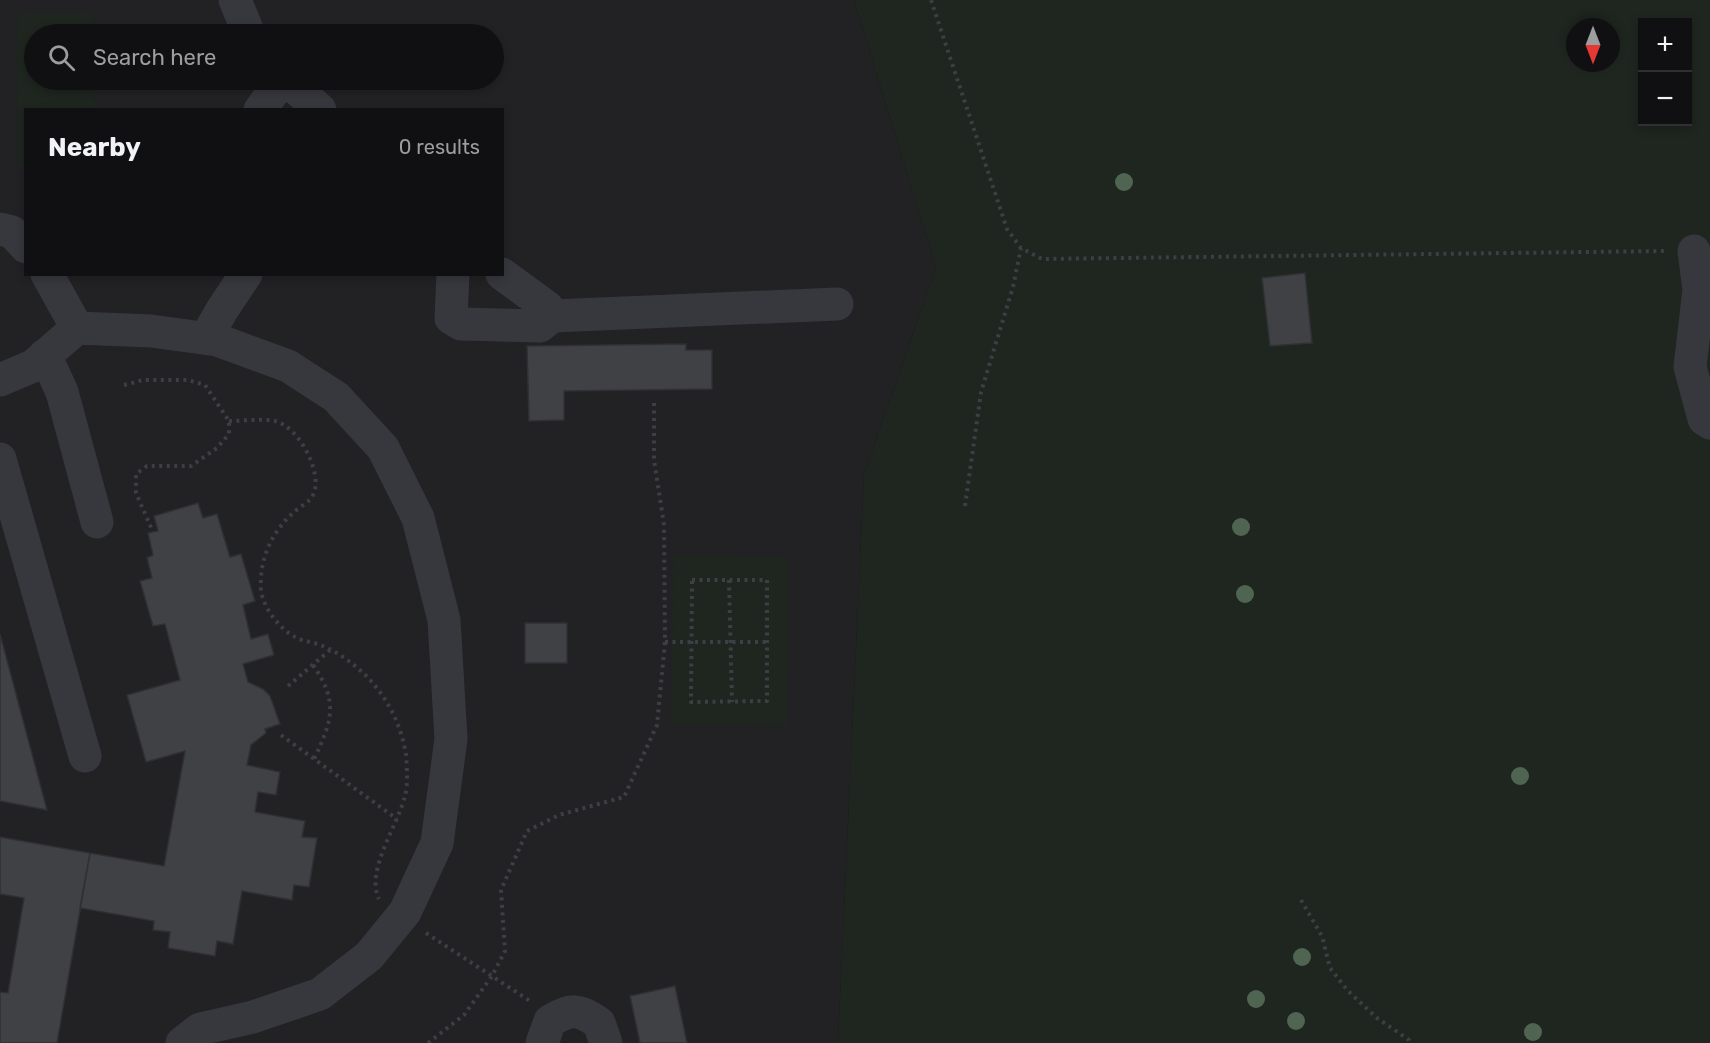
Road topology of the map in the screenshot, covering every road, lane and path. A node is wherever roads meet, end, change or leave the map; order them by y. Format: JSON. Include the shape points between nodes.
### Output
{"nodes":[{"id":1,"x":235,"y":0,"type":"edge"},
{"id":2,"x":931,"y":0,"type":"edge"},
{"id":3,"x":245,"y":24,"type":"edge"},
{"id":4,"x":275,"y":90,"type":"edge"},
{"id":5,"x":298,"y":90,"type":"edge"},
{"id":6,"x":261,"y":108,"type":"edge"},
{"id":7,"x":318,"y":108,"type":"edge"},
{"id":8,"x":0,"y":228,"type":"edge"},
{"id":9,"x":24,"y":245,"type":"edge"},
{"id":10,"x":1021,"y":248,"type":"junction"},
{"id":11,"x":1694,"y":251,"type":"joint"},
{"id":12,"x":504,"y":275,"type":"edge"},
{"id":13,"x":48,"y":276,"type":"edge"},
{"id":14,"x":245,"y":276,"type":"edge"},
{"id":15,"x":453,"y":276,"type":"edge"},
{"id":16,"x":1704,"y":294,"type":"edge"},
{"id":17,"x":837,"y":304,"type":"dead end"},
{"id":18,"x":553,"y":316,"type":"junction"},
{"id":19,"x":77,"y":328,"type":"junction"},
{"id":20,"x":206,"y":338,"type":"junction"},
{"id":21,"x":45,"y":356,"type":"junction"},
{"id":22,"x":0,"y":380,"type":"edge"},
{"id":23,"x":124,"y":385,"type":"dead end"},
{"id":24,"x":654,"y":399,"type":"dead end"},
{"id":25,"x":229,"y":421,"type":"junction"},
{"id":26,"x":1710,"y":423,"type":"edge"},
{"id":27,"x":0,"y":459,"type":"edge"},
{"id":28,"x":965,"y":506,"type":"dead end"},
{"id":29,"x":97,"y":522,"type":"dead end"},
{"id":30,"x":153,"y":532,"type":"dead end"},
{"id":31,"x":729,"y":580,"type":"junction"},
{"id":32,"x":665,"y":642,"type":"junction"},
{"id":33,"x":691,"y":642,"type":"junction"},
{"id":34,"x":730,"y":642,"type":"junction"},
{"id":35,"x":767,"y":642,"type":"junction"},
{"id":36,"x":330,"y":650,"type":"junction"},
{"id":37,"x":313,"y":665,"type":"junction"},
{"id":38,"x":288,"y":686,"type":"dead end"},
{"id":39,"x":732,"y":702,"type":"junction"},
{"id":40,"x":281,"y":735,"type":"dead end"},
{"id":41,"x":85,"y":756,"type":"dead end"},
{"id":42,"x":314,"y":759,"type":"junction"},
{"id":43,"x":398,"y":819,"type":"junction"},
{"id":44,"x":1301,"y":900,"type":"dead end"},
{"id":45,"x":382,"y":902,"type":"dead end"},
{"id":46,"x":423,"y":931,"type":"dead end"},
{"id":47,"x":492,"y":976,"type":"junction"},
{"id":48,"x":546,"y":1032,"type":"edge"},
{"id":49,"x":182,"y":1043,"type":"edge"},
{"id":50,"x":428,"y":1043,"type":"edge"},
{"id":51,"x":606,"y":1043,"type":"edge"},
{"id":52,"x":1410,"y":1043,"type":"edge"}],
"edges":[{"from":1,"to":3,"type":"lane"},
{"from":2,"to":10,"type":"path","via":[[1007,229]]},
{"from":4,"to":6,"type":"lane"},
{"from":5,"to":7,"type":"lane"},
{"from":8,"to":9,"type":"lane","via":[[12,232]]},
{"from":10,"to":11,"type":"path","via":[[1042,259]]},
{"from":10,"to":28,"type":"path","via":[[981,392]]},
{"from":11,"to":16,"type":"lane"},
{"from":12,"to":18,"type":"lane","via":[[547,307]]},
{"from":13,"to":19,"type":"lane"},
{"from":14,"to":20,"type":"lane"},
{"from":15,"to":18,"type":"lane","via":[[451,318],[461,324],[540,326]]},
{"from":16,"to":26,"type":"lane","via":[[1690,367],[1704,419]]},
{"from":17,"to":18,"type":"lane"},
{"from":19,"to":20,"type":"lane","via":[[151,330]]},
{"from":19,"to":21,"type":"lane"},
{"from":20,"to":49,"type":"lane","via":[[288,366],[336,397],[384,448],[418,518],[444,620],[451,739],[437,843],[405,912],[369,956],[320,994],[253,1017],[200,1029]]},
{"from":21,"to":22,"type":"lane","via":[[33,366]]},
{"from":21,"to":29,"type":"lane","via":[[62,392]]},
{"from":23,"to":25,"type":"path","via":[[143,380],[188,380],[205,385]]},
{"from":24,"to":32,"type":"path","via":[[654,460],[664,525]]},
{"from":25,"to":30,"type":"path","via":[[229,434],[191,466],[147,466],[136,474],[136,493]]},
{"from":25,"to":36,"type":"path","via":[[277,421],[292,432],[313,463],[313,496],[273,536],[264,559],[261,591],[268,610],[283,629],[295,638]]},
{"from":27,"to":41,"type":"lane"},
{"from":31,"to":33,"type":"path","via":[[692,580]]},
{"from":31,"to":34,"type":"path"},
{"from":31,"to":35,"type":"path","via":[[767,580]]},
{"from":32,"to":33,"type":"path"},
{"from":32,"to":47,"type":"path","via":[[657,725],[624,796],[560,815],[527,831],[501,891],[505,951]]},
{"from":33,"to":34,"type":"path"},
{"from":33,"to":39,"type":"path","via":[[690,702]]},
{"from":34,"to":35,"type":"path"},
{"from":34,"to":39,"type":"path"},
{"from":35,"to":39,"type":"path","via":[[767,701]]},
{"from":36,"to":37,"type":"path"},
{"from":36,"to":43,"type":"path","via":[[377,686],[397,720],[406,756],[406,793]]},
{"from":37,"to":38,"type":"path"},
{"from":37,"to":42,"type":"path","via":[[326,683],[331,706],[328,731]]},
{"from":40,"to":42,"type":"path"},
{"from":42,"to":43,"type":"path"},
{"from":43,"to":45,"type":"path","via":[[375,877],[377,897]]},
{"from":44,"to":52,"type":"path","via":[[1322,936],[1330,968],[1348,991]]},
{"from":46,"to":47,"type":"path"},
{"from":47,"to":48,"type":"path","via":[[541,1008]]},
{"from":47,"to":50,"type":"path","via":[[464,1015]]},
{"from":48,"to":51,"type":"lane","via":[[565,1012],[583,1012],[600,1023]]}]}
